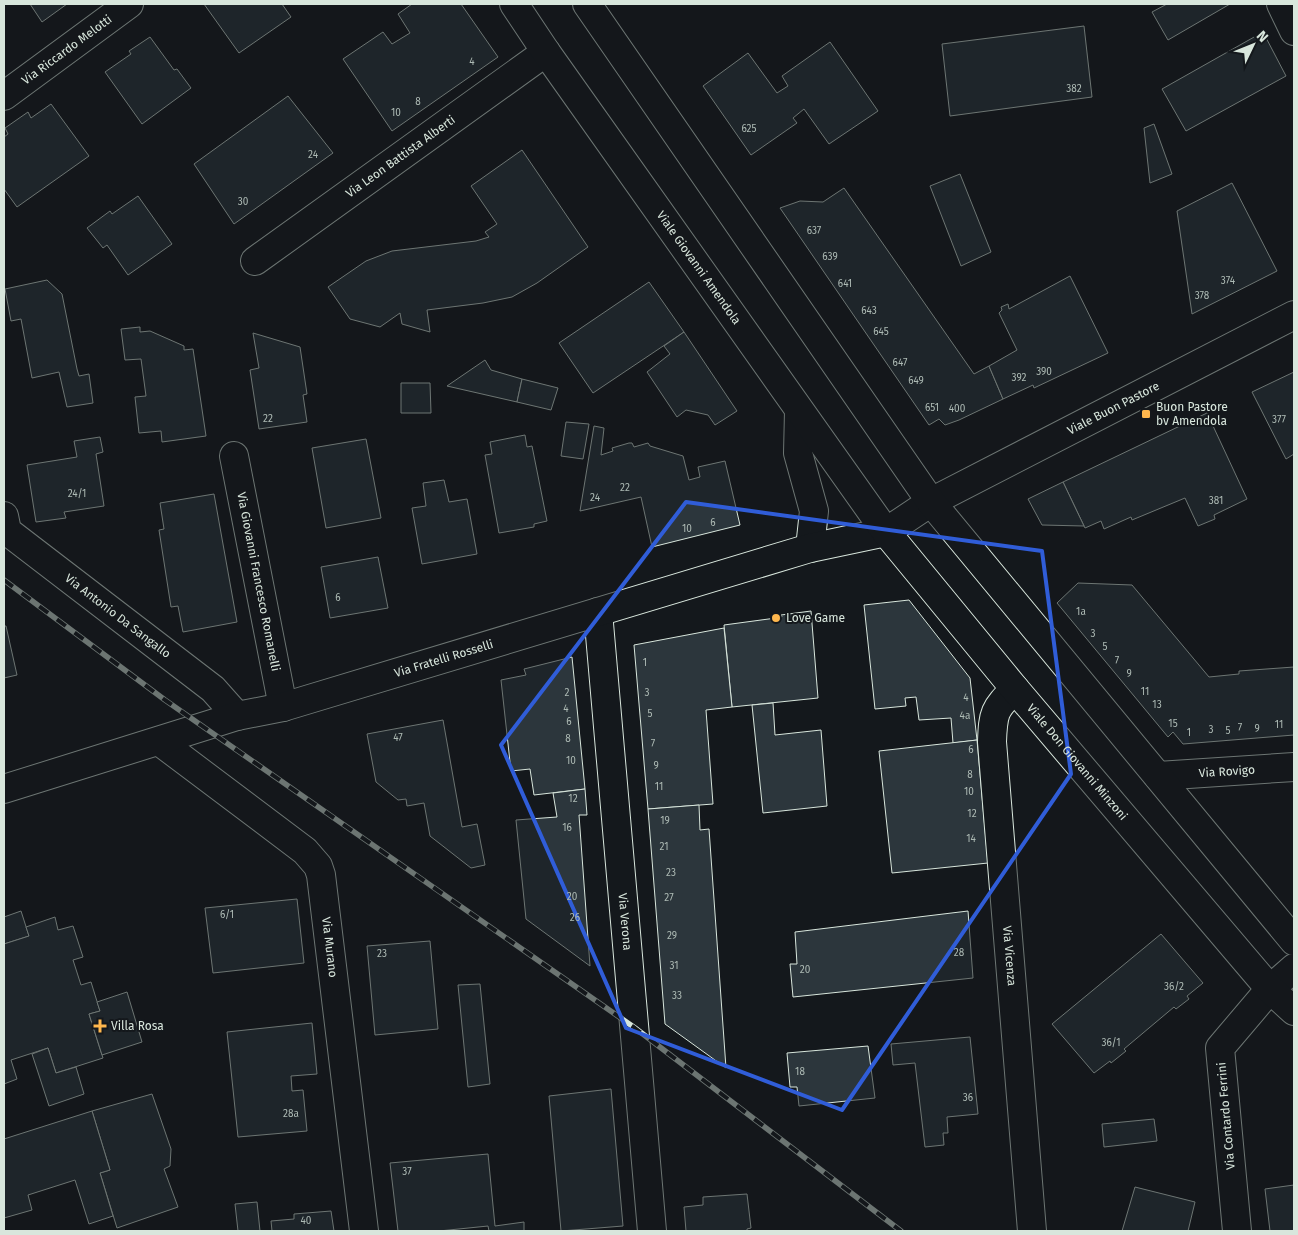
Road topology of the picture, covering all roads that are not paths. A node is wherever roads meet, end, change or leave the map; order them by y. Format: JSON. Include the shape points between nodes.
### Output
{"nodes":[{"id":1,"x":129,"y":4,"type":"edge"},
{"id":2,"x":514,"y":4,"type":"edge"},
{"id":3,"x":587,"y":4,"type":"edge"},
{"id":4,"x":1281,"y":4,"type":"edge"},
{"id":5,"x":1294,"y":31,"type":"edge"},
{"id":6,"x":546,"y":52,"type":"junction"},
{"id":7,"x":4,"y":96,"type":"edge"},
{"id":8,"x":255,"y":261,"type":"dead end"},
{"id":9,"x":1294,"y":314,"type":"edge"},
{"id":10,"x":799,"y":411,"type":"junction"},
{"id":11,"x":234,"y":456,"type":"dead end"},
{"id":12,"x":931,"y":502,"type":"junction"},
{"id":13,"x":4,"y":516,"type":"edge"},
{"id":14,"x":886,"y":532,"type":"junction"},
{"id":15,"x":810,"y":548,"type":"junction"},
{"id":16,"x":598,"y":612,"type":"junction"},
{"id":17,"x":1015,"y":689,"type":"junction"},
{"id":18,"x":283,"y":707,"type":"junction"},
{"id":19,"x":237,"y":716,"type":"junction"},
{"id":20,"x":159,"y":741,"type":"junction"},
{"id":21,"x":1294,"y":767,"type":"edge"},
{"id":22,"x":1158,"y":776,"type":"junction"},
{"id":23,"x":4,"y":790,"type":"edge"},
{"id":24,"x":1294,"y":941,"type":"edge"},
{"id":25,"x":1294,"y":968,"type":"edge"},
{"id":26,"x":1270,"y":989,"type":"junction"},
{"id":27,"x":1294,"y":1011,"type":"edge"},
{"id":28,"x":364,"y":1231,"type":"edge"},
{"id":29,"x":652,"y":1231,"type":"edge"},
{"id":30,"x":1032,"y":1231,"type":"edge"},
{"id":31,"x":1237,"y":1231,"type":"edge"}],
"edges":[{"from":1,"to":7,"type":"street","name":"Via Riccardo Melotti"},
{"from":2,"to":6,"type":"street","name":"Viale Giovanni Amendola"},
{"from":3,"to":12,"type":"street"},
{"from":4,"to":5,"type":"street"},
{"from":6,"to":8,"type":"street","name":"Via Leon Battista Alberti"},
{"from":6,"to":10,"type":"street","name":"Viale Giovanni Amendola"},
{"from":9,"to":12,"type":"street","name":"Viale Buon Pastore"},
{"from":10,"to":14,"type":"street","name":"Viale Giovanni Amendola"},
{"from":10,"to":15,"type":"street","via":[[798,453],[814,511]]},
{"from":11,"to":18,"type":"street","name":"Via Giovanni Francesco Romanelli"},
{"from":12,"to":14,"type":"street","name":"Viale Buon Pastore"},
{"from":12,"to":22,"type":"street"},
{"from":13,"to":19,"type":"street","name":"Via Antonio Da Sangallo","via":[[7,531],[213,689]]},
{"from":14,"to":15,"type":"street","name":"Via Fratelli Rosselli"},
{"from":14,"to":17,"type":"street","name":"Viale Don Giovanni Minzoni"},
{"from":15,"to":16,"type":"street","name":"Via Fratelli Rosselli"},
{"from":16,"to":18,"type":"street","name":"Via Fratelli Rosselli"},
{"from":16,"to":29,"type":"street","name":"Via Verona"},
{"from":17,"to":26,"type":"street","name":"Viale Don Giovanni Minzoni"},
{"from":17,"to":30,"type":"street","name":"Via Vicenza","via":[[996,710],[992,742]]},
{"from":18,"to":19,"type":"street","name":"Via Fratelli Rosselli"},
{"from":19,"to":20,"type":"street","name":"Via Fratelli Rosselli"},
{"from":20,"to":23,"type":"street","name":"Via Fratelli Rosselli"},
{"from":20,"to":28,"type":"street","name":"Via Murano","via":[[305,851],[322,875]]},
{"from":21,"to":22,"type":"street","name":"Via Rovigo"},
{"from":22,"to":24,"type":"street"},
{"from":25,"to":26,"type":"street"},
{"from":26,"to":27,"type":"street","name":"Viale Don Giovanni Minzoni"},
{"from":26,"to":31,"type":"street","name":"Via Contardo Ferrini","via":[[1220,1048]]}]}
